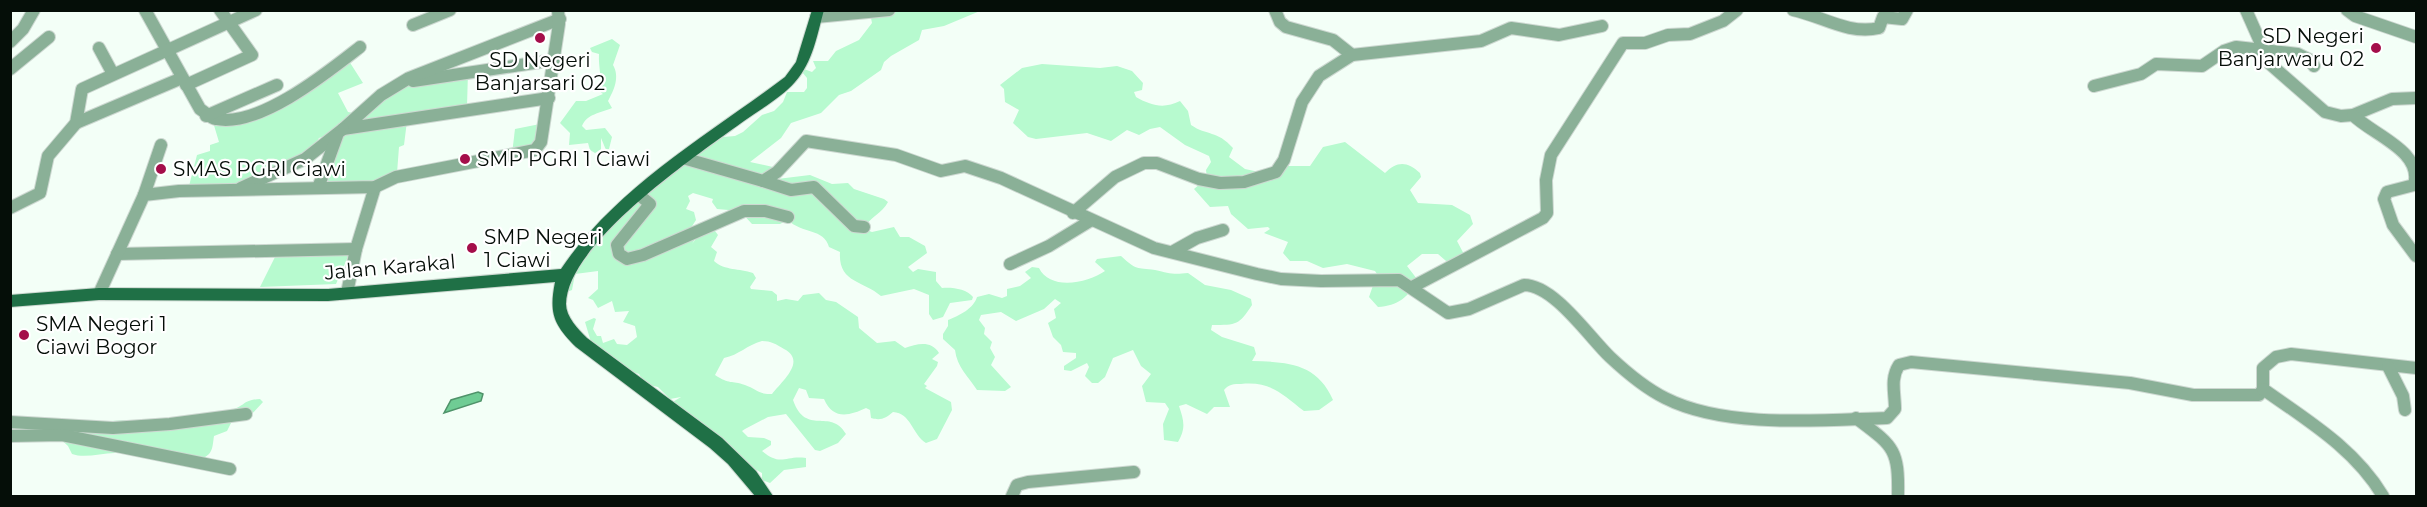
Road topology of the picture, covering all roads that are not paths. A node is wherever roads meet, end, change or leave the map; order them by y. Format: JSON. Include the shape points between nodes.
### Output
{"nodes":[{"id":1,"x":34,"y":10,"type":"edge"},
{"id":2,"x":145,"y":10,"type":"edge"},
{"id":3,"x":220,"y":10,"type":"edge"},
{"id":4,"x":256,"y":10,"type":"edge"},
{"id":5,"x":450,"y":10,"type":"edge"},
{"id":6,"x":889,"y":10,"type":"edge"},
{"id":7,"x":1275,"y":10,"type":"edge"},
{"id":8,"x":1737,"y":10,"type":"edge"},
{"id":9,"x":1793,"y":10,"type":"edge"},
{"id":10,"x":1907,"y":10,"type":"edge"},
{"id":11,"x":2246,"y":10,"type":"edge"},
{"id":12,"x":2347,"y":10,"type":"edge"},
{"id":13,"x":817,"y":14,"type":"edge"},
{"id":14,"x":559,"y":15,"type":"edge"},
{"id":15,"x":229,"y":22,"type":"junction"},
{"id":16,"x":413,"y":25,"type":"dead end"},
{"id":17,"x":1602,"y":26,"type":"dead end"},
{"id":18,"x":49,"y":37,"type":"dead end"},
{"id":19,"x":2416,"y":38,"type":"edge"},
{"id":20,"x":10,"y":42,"type":"edge"},
{"id":21,"x":360,"y":47,"type":"dead end"},
{"id":22,"x":99,"y":48,"type":"dead end"},
{"id":23,"x":167,"y":49,"type":"junction"},
{"id":24,"x":2264,"y":49,"type":"junction"},
{"id":25,"x":1352,"y":55,"type":"junction"},
{"id":26,"x":554,"y":60,"type":"junction"},
{"id":27,"x":2314,"y":66,"type":"dead end"},
{"id":28,"x":10,"y":69,"type":"edge"},
{"id":29,"x":113,"y":74,"type":"junction"},
{"id":30,"x":184,"y":81,"type":"junction"},
{"id":31,"x":399,"y":83,"type":"junction"},
{"id":32,"x":277,"y":85,"type":"dead end"},
{"id":33,"x":2094,"y":86,"type":"dead end"},
{"id":34,"x":549,"y":98,"type":"junction"},
{"id":35,"x":2416,"y":98,"type":"edge"},
{"id":36,"x":2354,"y":115,"type":"junction"},
{"id":37,"x":206,"y":116,"type":"junction"},
{"id":38,"x":76,"y":123,"type":"junction"},
{"id":39,"x":340,"y":132,"type":"junction"},
{"id":40,"x":161,"y":145,"type":"dead end"},
{"id":41,"x":683,"y":158,"type":"junction"},
{"id":42,"x":970,"y":168,"type":"junction"},
{"id":43,"x":961,"y":177,"type":"dead end"},
{"id":44,"x":763,"y":181,"type":"junction"},
{"id":45,"x":375,"y":187,"type":"junction"},
{"id":46,"x":318,"y":188,"type":"junction"},
{"id":47,"x":234,"y":191,"type":"junction"},
{"id":48,"x":638,"y":194,"type":"junction"},
{"id":49,"x":144,"y":195,"type":"junction"},
{"id":50,"x":10,"y":208,"type":"edge"},
{"id":51,"x":1073,"y":213,"type":"junction"},
{"id":52,"x":788,"y":217,"type":"dead end"},
{"id":53,"x":1090,"y":221,"type":"junction"},
{"id":54,"x":864,"y":227,"type":"dead end"},
{"id":55,"x":1224,"y":230,"type":"dead end"},
{"id":56,"x":356,"y":249,"type":"junction"},
{"id":57,"x":1172,"y":252,"type":"junction"},
{"id":58,"x":117,"y":254,"type":"junction"},
{"id":59,"x":2416,"y":256,"type":"edge"},
{"id":60,"x":1010,"y":264,"type":"dead end"},
{"id":61,"x":564,"y":275,"type":"junction"},
{"id":62,"x":1414,"y":286,"type":"junction"},
{"id":63,"x":347,"y":293,"type":"junction"},
{"id":64,"x":99,"y":294,"type":"junction"},
{"id":65,"x":10,"y":302,"type":"edge"},
{"id":66,"x":2388,"y":366,"type":"junction"},
{"id":67,"x":2416,"y":368,"type":"edge"},
{"id":68,"x":2264,"y":389,"type":"junction"},
{"id":69,"x":2405,"y":410,"type":"dead end"},
{"id":70,"x":246,"y":414,"type":"dead end"},
{"id":71,"x":1856,"y":418,"type":"junction"},
{"id":72,"x":10,"y":422,"type":"edge"},
{"id":73,"x":10,"y":436,"type":"edge"},
{"id":74,"x":230,"y":469,"type":"dead end"},
{"id":75,"x":1134,"y":472,"type":"dead end"},
{"id":76,"x":765,"y":496,"type":"edge"},
{"id":77,"x":1012,"y":496,"type":"edge"},
{"id":78,"x":1898,"y":496,"type":"edge"},
{"id":79,"x":2383,"y":496,"type":"edge"}],
"edges":[{"from":1,"to":20,"type":"street"},
{"from":2,"to":23,"type":"street"},
{"from":3,"to":15,"type":"street"},
{"from":4,"to":15,"type":"street"},
{"from":5,"to":16,"type":"street"},
{"from":6,"to":13,"type":"street"},
{"from":7,"to":25,"type":"street","via":[[1286,27],[1333,40]]},
{"from":8,"to":62,"type":"street","via":[[1723,21],[1690,33],[1645,43],[1623,43],[1551,155],[1547,168],[1547,213],[1543,218]]},
{"from":9,"to":10,"type":"street","via":[[1848,28],[1867,30],[1879,28],[1883,17],[1902,19]]},
{"from":11,"to":24,"type":"street"},
{"from":12,"to":19,"type":"street"},
{"from":13,"to":41,"type":"main road","via":[[802,63],[790,80]]},
{"from":14,"to":26,"type":"street"},
{"from":14,"to":31,"type":"street"},
{"from":15,"to":23,"type":"street"},
{"from":15,"to":30,"type":"street","via":[[251,57]]},
{"from":17,"to":25,"type":"street","via":[[1558,35],[1511,27],[1481,41]]},
{"from":18,"to":28,"type":"street"},
{"from":21,"to":37,"type":"street","via":[[308,86],[277,103],[226,119]]},
{"from":22,"to":29,"type":"street"},
{"from":23,"to":29,"type":"street"},
{"from":23,"to":30,"type":"street"},
{"from":24,"to":27,"type":"street","via":[[2298,54]]},
{"from":24,"to":33,"type":"street","via":[[2231,48],[2196,68],[2156,64],[2141,74]]},
{"from":24,"to":36,"type":"street","via":[[2273,67],[2317,107],[2335,115]]},
{"from":25,"to":51,"type":"street","via":[[1319,76],[1302,102],[1284,160],[1276,172],[1244,182],[1220,183],[1143,163],[1115,177]]},
{"from":26,"to":31,"type":"street"},
{"from":26,"to":34,"type":"street"},
{"from":29,"to":38,"type":"street","via":[[82,89]]},
{"from":30,"to":37,"type":"street"},
{"from":30,"to":38,"type":"street"},
{"from":31,"to":39,"type":"street"},
{"from":32,"to":37,"type":"street"},
{"from":34,"to":39,"type":"street"},
{"from":34,"to":45,"type":"street","via":[[541,145],[535,150],[405,175]]},
{"from":35,"to":36,"type":"street","via":[[2392,99]]},
{"from":36,"to":59,"type":"street","via":[[2398,144],[2412,166],[2414,185],[2387,192],[2384,201],[2389,219]]},
{"from":38,"to":50,"type":"street","via":[[48,156],[40,193]]},
{"from":39,"to":46,"type":"street"},
{"from":39,"to":47,"type":"street","via":[[297,164]]},
{"from":40,"to":49,"type":"street"},
{"from":41,"to":44,"type":"street"},
{"from":41,"to":48,"type":"main road"},
{"from":42,"to":43,"type":"street"},
{"from":42,"to":44,"type":"street","via":[[940,171],[896,155],[806,141],[779,171]]},
{"from":42,"to":51,"type":"street","via":[[1001,178]]},
{"from":44,"to":54,"type":"street","via":[[791,190],[814,187],[854,226]]},
{"from":45,"to":46,"type":"street"},
{"from":45,"to":56,"type":"street"},
{"from":46,"to":47,"type":"street"},
{"from":47,"to":49,"type":"street"},
{"from":48,"to":52,"type":"street","via":[[650,204],[617,244],[619,254],[627,259],[744,211]]},
{"from":48,"to":61,"type":"main road","via":[[611,217]]},
{"from":49,"to":58,"type":"street"},
{"from":51,"to":53,"type":"street"},
{"from":53,"to":57,"type":"street"},
{"from":53,"to":60,"type":"street"},
{"from":55,"to":57,"type":"street"},
{"from":56,"to":58,"type":"street"},
{"from":56,"to":63,"type":"street"},
{"from":57,"to":62,"type":"street","via":[[1281,279],[1388,278]]},
{"from":58,"to":64,"type":"street"},
{"from":61,"to":63,"type":"main road","name":"Jalan Karakal"},
{"from":61,"to":76,"type":"main road","via":[[558,302],[579,340],[707,435]]},
{"from":62,"to":71,"type":"street","via":[[1450,314],[1524,285],[1535,286],[1581,325],[1622,368],[1674,402],[1760,417]]},
{"from":63,"to":64,"type":"main road","name":"Jalan Karakal"},
{"from":64,"to":65,"type":"main road","name":"Jalan Karakal"},
{"from":66,"to":67,"type":"street"},
{"from":66,"to":68,"type":"street","via":[[2291,354],[2276,357],[2263,368]]},
{"from":66,"to":69,"type":"street","via":[[2403,396]]},
{"from":68,"to":71,"type":"street","via":[[2254,395],[2193,395],[2130,383],[1911,362],[1899,365],[1894,373],[1895,409],[1890,416]]},
{"from":68,"to":79,"type":"street","via":[[2359,462]]},
{"from":70,"to":72,"type":"street","via":[[122,428]]},
{"from":71,"to":78,"type":"street","via":[[1897,454]]},
{"from":73,"to":74,"type":"street","via":[[63,435]]},
{"from":75,"to":77,"type":"street","via":[[1028,482],[1017,485]]}]}
